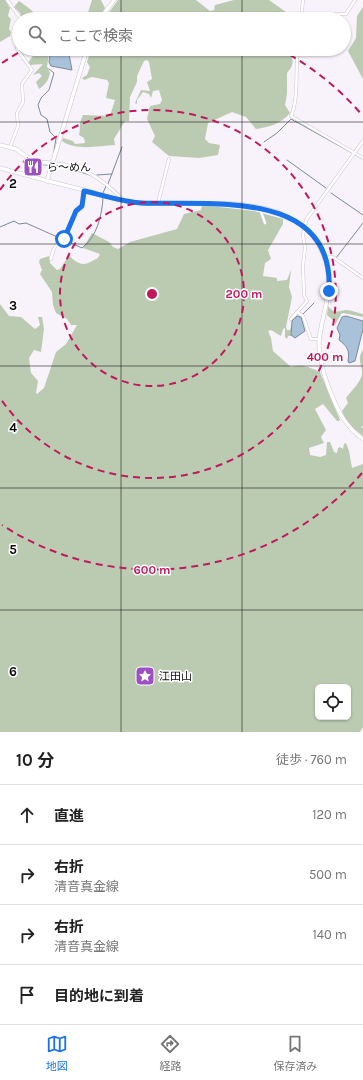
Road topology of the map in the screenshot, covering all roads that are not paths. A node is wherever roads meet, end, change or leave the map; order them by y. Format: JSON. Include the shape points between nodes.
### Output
{"nodes":[{"id":1,"x":7,"y":0,"type":"edge"},
{"id":2,"x":114,"y":0,"type":"edge"},
{"id":3,"x":303,"y":0,"type":"edge"},
{"id":4,"x":355,"y":0,"type":"edge"},
{"id":5,"x":16,"y":12,"type":"edge"},
{"id":6,"x":105,"y":12,"type":"edge"},
{"id":7,"x":302,"y":12,"type":"edge"},
{"id":8,"x":347,"y":12,"type":"edge"},
{"id":9,"x":22,"y":56,"type":"edge"},
{"id":10,"x":85,"y":56,"type":"edge"},
{"id":11,"x":297,"y":56,"type":"edge"},
{"id":12,"x":363,"y":141,"type":"edge"},
{"id":13,"x":0,"y":145,"type":"edge"},
{"id":14,"x":10,"y":147,"type":"junction"},
{"id":15,"x":353,"y":154,"type":"junction"},
{"id":16,"x":363,"y":158,"type":"edge"},
{"id":17,"x":28,"y":159,"type":"junction"},
{"id":18,"x":169,"y":159,"type":"dead end"},
{"id":19,"x":53,"y":163,"type":"junction"},
{"id":20,"x":0,"y":168,"type":"edge"},
{"id":21,"x":24,"y":175,"type":"junction"},
{"id":22,"x":47,"y":181,"type":"junction"},
{"id":23,"x":84,"y":191,"type":"junction"},
{"id":24,"x":124,"y":201,"type":"junction"},
{"id":25,"x":158,"y":203,"type":"junction"},
{"id":26,"x":260,"y":209,"type":"junction"},
{"id":27,"x":265,"y":223,"type":"dead end"},
{"id":28,"x":305,"y":227,"type":"junction"},
{"id":29,"x":324,"y":258,"type":"junction"},
{"id":30,"x":51,"y":260,"type":"dead end"},
{"id":31,"x":363,"y":278,"type":"edge"},
{"id":32,"x":297,"y":312,"type":"junction"},
{"id":33,"x":292,"y":319,"type":"dead end"},
{"id":34,"x":319,"y":339,"type":"junction"},
{"id":35,"x":363,"y":439,"type":"edge"}],
"edges":[{"from":1,"to":5,"type":"street"},
{"from":2,"to":6,"type":"main road"},
{"from":3,"to":7,"type":"street"},
{"from":4,"to":8,"type":"street"},
{"from":9,"to":14,"type":"street","via":[[32,70],[22,84],[24,102],[17,113],[18,126]]},
{"from":10,"to":19,"type":"main road"},
{"from":11,"to":15,"type":"street","via":[[296,97],[291,116]]},
{"from":12,"to":15,"type":"street"},
{"from":13,"to":14,"type":"main road"},
{"from":14,"to":17,"type":"main road"},
{"from":15,"to":16,"type":"street"},
{"from":15,"to":28,"type":"street","via":[[306,220]]},
{"from":17,"to":19,"type":"main road","via":[[37,163]]},
{"from":17,"to":21,"type":"street"},
{"from":18,"to":25,"type":"street"},
{"from":19,"to":22,"type":"main road"},
{"from":19,"to":24,"type":"street","via":[[79,169],[108,184]]},
{"from":20,"to":21,"type":"main road"},
{"from":21,"to":22,"type":"main road"},
{"from":22,"to":23,"type":"main road"},
{"from":23,"to":24,"type":"main road"},
{"from":23,"to":30,"type":"street","via":[[82,206],[76,211],[63,240],[52,250]]},
{"from":24,"to":25,"type":"main road"},
{"from":25,"to":26,"type":"main road","via":[[212,203]]},
{"from":26,"to":27,"type":"street"},
{"from":26,"to":28,"type":"main road","via":[[284,216]]},
{"from":28,"to":29,"type":"main road","via":[[316,240]]},
{"from":28,"to":32,"type":"street","via":[[304,288],[307,301]]},
{"from":29,"to":31,"type":"street","via":[[333,257]]},
{"from":29,"to":34,"type":"main road","via":[[329,291]]},
{"from":32,"to":33,"type":"street"},
{"from":32,"to":34,"type":"street","via":[[302,315],[311,339]]},
{"from":34,"to":35,"type":"main road","via":[[321,366],[334,402],[346,423]]}]}
